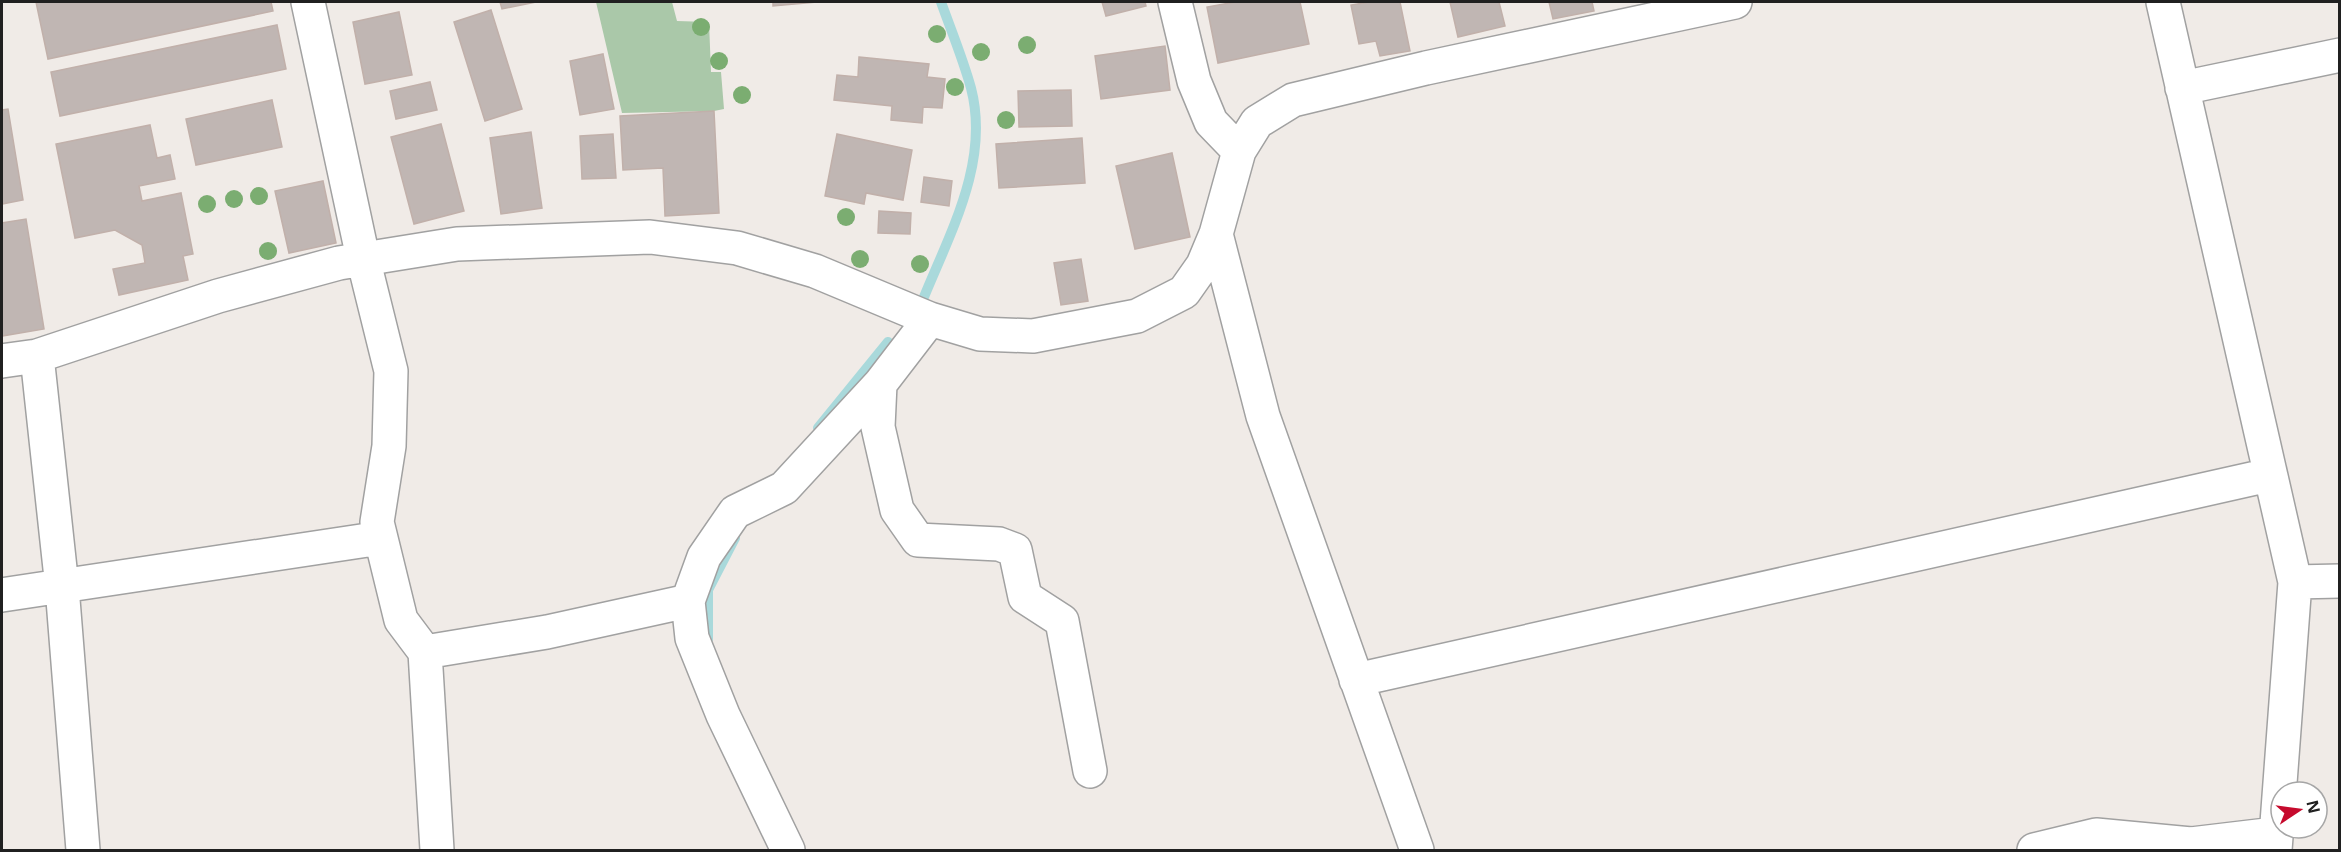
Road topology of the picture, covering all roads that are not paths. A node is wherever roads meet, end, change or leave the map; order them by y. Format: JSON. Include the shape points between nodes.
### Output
{"nodes":[{"id":1,"x":308,"y":2,"type":"edge"},
{"id":2,"x":1175,"y":2,"type":"edge"},
{"id":3,"x":1735,"y":2,"type":"edge"},
{"id":4,"x":2163,"y":2,"type":"edge"},
{"id":5,"x":2340,"y":55,"type":"edge"},
{"id":6,"x":2182,"y":88,"type":"junction"},
{"id":7,"x":1239,"y":151,"type":"junction"},
{"id":8,"x":1216,"y":234,"type":"junction"},
{"id":9,"x":363,"y":258,"type":"junction"},
{"id":10,"x":930,"y":319,"type":"junction"},
{"id":11,"x":37,"y":356,"type":"junction"},
{"id":12,"x":2,"y":361,"type":"edge"},
{"id":13,"x":880,"y":384,"type":"junction"},
{"id":14,"x":2269,"y":475,"type":"junction"},
{"id":15,"x":381,"y":538,"type":"junction"},
{"id":16,"x":2340,"y":581,"type":"edge"},
{"id":17,"x":2295,"y":582,"type":"junction"},
{"id":18,"x":62,"y":587,"type":"junction"},
{"id":19,"x":2,"y":595,"type":"edge"},
{"id":20,"x":688,"y":601,"type":"junction"},
{"id":21,"x":425,"y":652,"type":"junction"},
{"id":22,"x":1356,"y":680,"type":"junction"},
{"id":23,"x":1090,"y":771,"type":"dead end"},
{"id":24,"x":2275,"y":842,"type":"edge"},
{"id":25,"x":83,"y":850,"type":"edge"},
{"id":26,"x":437,"y":850,"type":"edge"},
{"id":27,"x":788,"y":850,"type":"edge"},
{"id":28,"x":1417,"y":850,"type":"edge"},
{"id":29,"x":2034,"y":850,"type":"edge"}],
"edges":[{"from":1,"to":9,"type":"street"},
{"from":2,"to":7,"type":"street","via":[[1194,81],[1211,123]]},
{"from":3,"to":7,"type":"street","via":[[1293,100],[1257,122]]},
{"from":4,"to":6,"type":"street"},
{"from":5,"to":6,"type":"street"},
{"from":6,"to":14,"type":"street"},
{"from":7,"to":8,"type":"street"},
{"from":8,"to":10,"type":"street","via":[[1203,265],[1184,292],[1137,316],[1033,336],[980,334]]},
{"from":8,"to":22,"type":"street","via":[[1263,416]]},
{"from":9,"to":10,"type":"street","via":[[457,244],[650,237],[737,248],[815,271]]},
{"from":9,"to":11,"type":"street","via":[[219,296]]},
{"from":9,"to":15,"type":"street","via":[[391,371],[388,446],[377,522]]},
{"from":10,"to":13,"type":"street"},
{"from":11,"to":12,"type":"street"},
{"from":11,"to":18,"type":"street"},
{"from":13,"to":20,"type":"street","via":[[784,488],[735,512],[704,557]]},
{"from":13,"to":23,"type":"street","via":[[878,427],[897,510],[918,540],[999,544],[1015,550],[1025,597],[1062,621]]},
{"from":14,"to":17,"type":"street"},
{"from":14,"to":22,"type":"street"},
{"from":15,"to":18,"type":"street"},
{"from":15,"to":21,"type":"street","via":[[401,620]]},
{"from":16,"to":17,"type":"street"},
{"from":17,"to":24,"type":"street"},
{"from":18,"to":19,"type":"street"},
{"from":18,"to":25,"type":"street"},
{"from":20,"to":21,"type":"street","via":[[547,632]]},
{"from":20,"to":27,"type":"street","via":[[692,638],[723,715]]},
{"from":21,"to":26,"type":"street"},
{"from":22,"to":28,"type":"street"},
{"from":24,"to":29,"type":"street","via":[[2191,844],[2096,835]]}]}
